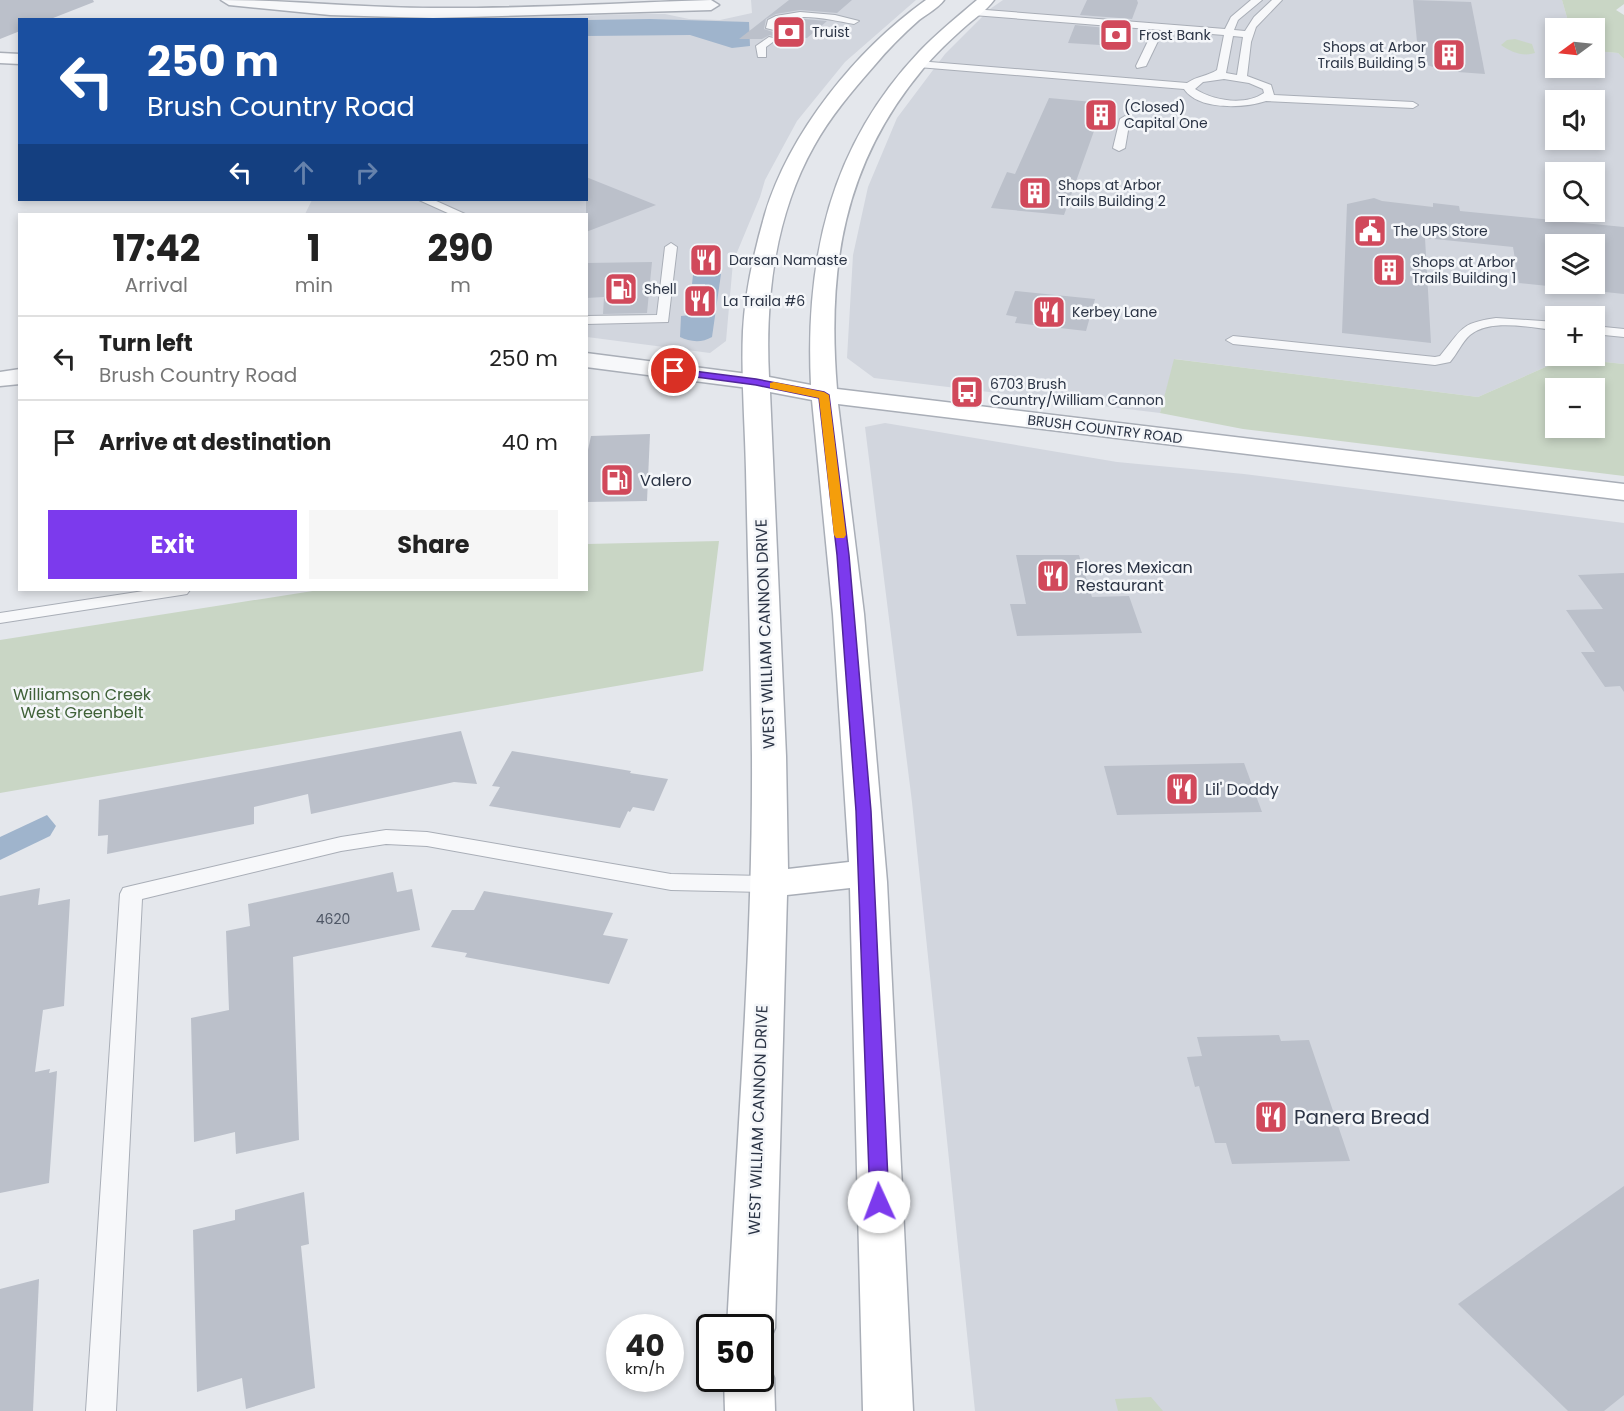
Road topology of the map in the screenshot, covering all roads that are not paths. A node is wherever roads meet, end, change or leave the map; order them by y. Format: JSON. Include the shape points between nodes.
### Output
{"nodes":[{"id":1,"x":229,"y":0,"type":"edge"},
{"id":2,"x":936,"y":0,"type":"edge"},
{"id":3,"x":986,"y":0,"type":"edge"},
{"id":4,"x":1257,"y":0,"type":"edge"},
{"id":5,"x":1277,"y":0,"type":"edge"},
{"id":6,"x":711,"y":5,"type":"dead end"},
{"id":7,"x":973,"y":12,"type":"junction"},
{"id":8,"x":854,"y":21,"type":"dead end"},
{"id":9,"x":1229,"y":33,"type":"junction"},
{"id":10,"x":1155,"y":34,"type":"junction"},
{"id":11,"x":1246,"y":34,"type":"junction"},
{"id":12,"x":762,"y":55,"type":"dead end"},
{"id":13,"x":0,"y":58,"type":"edge"},
{"id":14,"x":871,"y":58,"type":"junction"},
{"id":15,"x":18,"y":59,"type":"edge"},
{"id":16,"x":918,"y":64,"type":"junction"},
{"id":17,"x":1141,"y":66,"type":"dead end"},
{"id":18,"x":1215,"y":76,"type":"junction"},
{"id":19,"x":1242,"y":78,"type":"junction"},
{"id":20,"x":1189,"y":86,"type":"junction"},
{"id":21,"x":1268,"y":94,"type":"junction"},
{"id":22,"x":1127,"y":109,"type":"dead end"},
{"id":23,"x":1119,"y":148,"type":"dead end"},
{"id":24,"x":427,"y":201,"type":"edge"},
{"id":25,"x":457,"y":213,"type":"edge"},
{"id":26,"x":671,"y":246,"type":"dead end"},
{"id":27,"x":588,"y":320,"type":"edge"},
{"id":28,"x":1545,"y":325,"type":"edge"},
{"id":29,"x":1605,"y":331,"type":"edge"},
{"id":30,"x":1624,"y":333,"type":"edge"},
{"id":31,"x":1233,"y":340,"type":"dead end"},
{"id":32,"x":588,"y":360,"type":"edge"},
{"id":33,"x":18,"y":376,"type":"edge"},
{"id":34,"x":0,"y":379,"type":"edge"},
{"id":35,"x":756,"y":382,"type":"junction"},
{"id":36,"x":824,"y":395,"type":"junction"},
{"id":37,"x":1624,"y":492,"type":"edge"},
{"id":38,"x":175,"y":591,"type":"edge"},
{"id":39,"x":0,"y":618,"type":"edge"},
{"id":40,"x":867,"y":873,"type":"junction"},
{"id":41,"x":769,"y":884,"type":"junction"},
{"id":42,"x":752,"y":1314,"type":"edge"},
{"id":43,"x":749,"y":1392,"type":"edge"},
{"id":44,"x":100,"y":1411,"type":"edge"},
{"id":45,"x":750,"y":1411,"type":"edge"},
{"id":46,"x":888,"y":1411,"type":"edge"}],
"edges":[{"from":1,"to":6,"type":"street","via":[[330,10],[433,13]]},
{"from":2,"to":14,"type":"main road","name":"WEST WILLIAM CANNON DRIVE"},
{"from":3,"to":7,"type":"main road"},
{"from":4,"to":9,"type":"lane","via":[[1234,20]]},
{"from":5,"to":11,"type":"lane"},
{"from":7,"to":10,"type":"lane"},
{"from":7,"to":16,"type":"main road"},
{"from":8,"to":12,"type":"lane","via":[[812,16],[773,19],[771,34],[761,46]]},
{"from":9,"to":10,"type":"lane"},
{"from":9,"to":11,"type":"lane"},
{"from":9,"to":18,"type":"lane","via":[[1222,71]]},
{"from":10,"to":17,"type":"lane"},
{"from":11,"to":19,"type":"lane"},
{"from":13,"to":15,"type":"street"},
{"from":14,"to":16,"type":"main road"},
{"from":14,"to":35,"type":"main road","name":"WEST WILLIAM CANNON DRIVE","via":[[803,147],[769,236],[755,331]]},
{"from":16,"to":20,"type":"lane"},
{"from":16,"to":36,"type":"main road","via":[[868,133],[839,207],[827,255],[821,323]]},
{"from":18,"to":19,"type":"lane"},
{"from":18,"to":20,"type":"lane"},
{"from":19,"to":21,"type":"lane","via":[[1258,82]]},
{"from":20,"to":21,"type":"lane","via":[[1200,97],[1219,102],[1252,102]]},
{"from":21,"to":21,"type":"lane","via":[[1362,104],[1413,105],[1372,99]]},
{"from":22,"to":23,"type":"lane"},
{"from":24,"to":25,"type":"lane"},
{"from":26,"to":27,"type":"lane","via":[[663,319]]},
{"from":28,"to":31,"type":"lane","via":[[1520,322],[1477,326],[1466,331],[1445,359],[1435,361]]},
{"from":29,"to":30,"type":"lane"},
{"from":32,"to":35,"type":"street","name":"BRUSH COUNTRY ROAD"},
{"from":33,"to":34,"type":"street"},
{"from":35,"to":36,"type":"main road","name":"BRUSH COUNTRY ROAD"},
{"from":35,"to":41,"type":"main road","name":"WEST WILLIAM CANNON DRIVE","via":[[769,756]]},
{"from":36,"to":37,"type":"main road","name":"BRUSH COUNTRY ROAD"},
{"from":36,"to":40,"type":"main road","via":[[843,555]]},
{"from":38,"to":39,"type":"lane"},
{"from":40,"to":41,"type":"main road"},
{"from":40,"to":46,"type":"main road"},
{"from":41,"to":42,"type":"main road","name":"WEST WILLIAM CANNON DRIVE"},
{"from":41,"to":44,"type":"lane","via":[[671,882],[427,839],[386,837],[340,844],[131,894]]},
{"from":43,"to":45,"type":"main road"}]}
